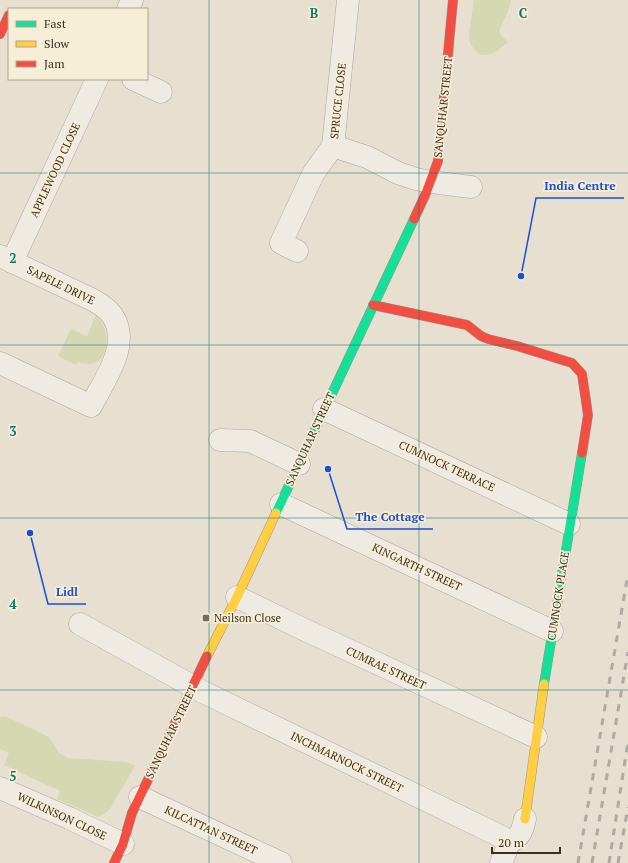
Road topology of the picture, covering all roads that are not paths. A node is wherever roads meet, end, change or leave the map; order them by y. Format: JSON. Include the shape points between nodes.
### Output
{"nodes":[{"id":1,"x":348,"y":0,"type":"edge"},
{"id":2,"x":453,"y":0,"type":"edge"},
{"id":3,"x":8,"y":17,"type":"edge"},
{"id":4,"x":0,"y":34,"type":"edge"},
{"id":5,"x":96,"y":80,"type":"edge"},
{"id":6,"x":135,"y":80,"type":"edge"},
{"id":7,"x":161,"y":92,"type":"dead end"},
{"id":8,"x":333,"y":146,"type":"junction"},
{"id":9,"x":431,"y":182,"type":"junction"},
{"id":10,"x":471,"y":187,"type":"dead end"},
{"id":11,"x":297,"y":250,"type":"dead end"},
{"id":12,"x":6,"y":259,"type":"edge"},
{"id":13,"x":373,"y":305,"type":"junction"},
{"id":14,"x":0,"y":363,"type":"edge"},
{"id":15,"x":324,"y":409,"type":"junction"},
{"id":16,"x":220,"y":440,"type":"dead end"},
{"id":17,"x":299,"y":464,"type":"junction"},
{"id":18,"x":281,"y":504,"type":"junction"},
{"id":19,"x":569,"y":524,"type":"junction"},
{"id":20,"x":237,"y":597,"type":"junction"},
{"id":21,"x":80,"y":624,"type":"dead end"},
{"id":22,"x":552,"y":631,"type":"junction"},
{"id":23,"x":193,"y":686,"type":"junction"},
{"id":24,"x":536,"y":737,"type":"junction"},
{"id":25,"x":0,"y":788,"type":"edge"},
{"id":26,"x":140,"y":796,"type":"junction"},
{"id":27,"x":525,"y":819,"type":"joint"},
{"id":28,"x":503,"y":848,"type":"edge"},
{"id":29,"x":119,"y":854,"type":"edge"},
{"id":30,"x":281,"y":863,"type":"edge"}],
"edges":[{"from":1,"to":8,"type":"street","name":"SPRUCE CLOSE"},
{"from":2,"to":9,"type":"street","name":"SANQUHAR STREET","via":[[438,161]]},
{"from":3,"to":4,"type":"street"},
{"from":5,"to":12,"type":"street","name":"APPLEWOOD CLOSE"},
{"from":6,"to":7,"type":"street"},
{"from":8,"to":9,"type":"street","name":"SPRUCE CLOSE","via":[[416,179]]},
{"from":8,"to":11,"type":"street","via":[[313,174],[281,243]]},
{"from":9,"to":10,"type":"street","name":"SPRUCE CLOSE"},
{"from":9,"to":13,"type":"street","name":"SANQUHAR STREET"},
{"from":12,"to":14,"type":"street","name":"SAPELE DRIVE","via":[[103,306],[119,328],[120,341],[118,354],[91,406]]},
{"from":13,"to":15,"type":"street","name":"SANQUHAR STREET"},
{"from":13,"to":19,"type":"street","name":"CUMNOCK PLACE","via":[[467,325],[481,336],[572,363],[582,374],[588,415]]},
{"from":15,"to":17,"type":"street","name":"SANQUHAR STREET"},
{"from":15,"to":19,"type":"street","name":"CUMNOCK TERRACE"},
{"from":16,"to":17,"type":"street","via":[[250,441]]},
{"from":17,"to":18,"type":"street","name":"SANQUHAR STREET"},
{"from":18,"to":20,"type":"street","name":"SANQUHAR STREET"},
{"from":18,"to":22,"type":"street","name":"KINGARTH STREET"},
{"from":19,"to":22,"type":"street","name":"CUMNOCK PLACE"},
{"from":20,"to":23,"type":"street","name":"SANQUHAR STREET"},
{"from":20,"to":24,"type":"street","name":"CUMRAE STREET"},
{"from":21,"to":23,"type":"street"},
{"from":22,"to":24,"type":"street","name":"CUMNOCK PLACE"},
{"from":23,"to":26,"type":"street","name":"SANQUHAR STREET"},
{"from":23,"to":28,"type":"street","name":"INCHMARNOCK STREET"},
{"from":24,"to":27,"type":"street","name":"CUMNOCK PLACE"},
{"from":25,"to":29,"type":"street","name":"WILKINSON CLOSE","via":[[69,818]]},
{"from":26,"to":29,"type":"street","name":"SANQUHAR STREET"},
{"from":26,"to":30,"type":"street","name":"KILCATTAN STREET"},
{"from":27,"to":28,"type":"street","via":[[519,836]]}]}
